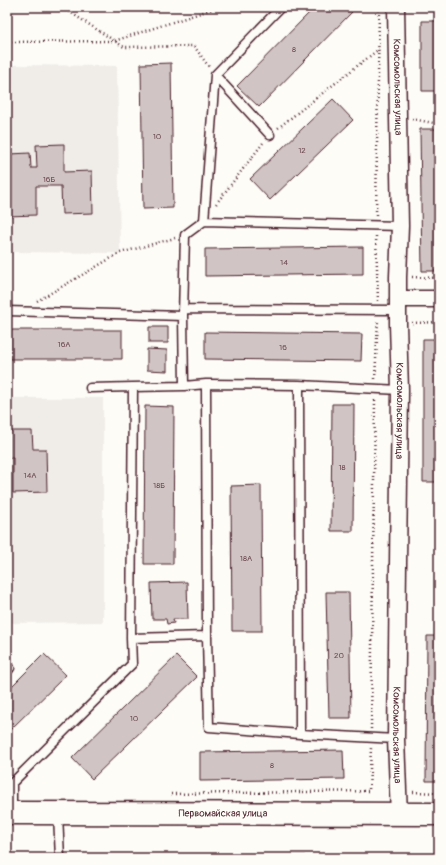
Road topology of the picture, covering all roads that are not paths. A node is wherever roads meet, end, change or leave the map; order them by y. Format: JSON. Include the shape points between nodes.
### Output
{"nodes":[{"id":1,"x":282,"y":7,"type":"edge"},
{"id":2,"x":403,"y":8,"type":"edge"},
{"id":3,"x":215,"y":75,"type":"junction"},
{"id":4,"x":270,"y":135,"type":"road end"},
{"id":5,"x":204,"y":220,"type":"junction"},
{"id":6,"x":400,"y":226,"type":"junction"},
{"id":7,"x":439,"y":299,"type":"edge"},
{"id":8,"x":398,"y":304,"type":"junction"},
{"id":9,"x":7,"y":310,"type":"edge"},
{"id":10,"x":183,"y":313,"type":"junction"},
{"id":11,"x":206,"y":384,"type":"junction"},
{"id":12,"x":184,"y":386,"type":"junction"},
{"id":13,"x":299,"y":386,"type":"junction"},
{"id":14,"x":133,"y":387,"type":"junction"},
{"id":15,"x":90,"y":388,"type":"dead end"},
{"id":16,"x":400,"y":390,"type":"junction"},
{"id":17,"x":207,"y":636,"type":"junction"},
{"id":18,"x":131,"y":638,"type":"junction"},
{"id":19,"x":300,"y":734,"type":"junction"},
{"id":20,"x":396,"y":739,"type":"junction"},
{"id":21,"x":9,"y":813,"type":"edge"},
{"id":22,"x":58,"y":814,"type":"junction"},
{"id":23,"x":399,"y":814,"type":"junction"},
{"id":24,"x":439,"y":814,"type":"edge"},
{"id":25,"x":60,"y":858,"type":"edge"}],
"edges":[{"from":1,"to":3,"type":"lane"},
{"from":2,"to":6,"type":"street","name":"Комсомольская улица"},
{"from":3,"to":4,"type":"lane"},
{"from":3,"to":5,"type":"lane"},
{"from":5,"to":6,"type":"lane"},
{"from":5,"to":10,"type":"lane","via":[[185,235]]},
{"from":6,"to":8,"type":"street","name":"Комсомольская улица"},
{"from":7,"to":8,"type":"street"},
{"from":8,"to":10,"type":"lane","via":[[378,310]]},
{"from":8,"to":16,"type":"street","name":"Комсомольская улица"},
{"from":9,"to":10,"type":"lane"},
{"from":10,"to":12,"type":"lane"},
{"from":11,"to":12,"type":"lane"},
{"from":11,"to":13,"type":"lane"},
{"from":11,"to":17,"type":"lane"},
{"from":12,"to":14,"type":"lane"},
{"from":13,"to":16,"type":"lane"},
{"from":13,"to":19,"type":"lane"},
{"from":14,"to":15,"type":"lane"},
{"from":14,"to":18,"type":"lane"},
{"from":16,"to":20,"type":"street","name":"Комсомольская улица"},
{"from":17,"to":18,"type":"lane"},
{"from":17,"to":19,"type":"lane","via":[[209,727]]},
{"from":18,"to":21,"type":"lane","via":[[132,664],[12,782]]},
{"from":19,"to":20,"type":"lane"},
{"from":20,"to":23,"type":"street","name":"Комсомольская улица"},
{"from":21,"to":22,"type":"street","name":"Первомайская улица"},
{"from":22,"to":23,"type":"street","name":"Первомайская улица"},
{"from":22,"to":25,"type":"lane"},
{"from":23,"to":24,"type":"street","name":"Первомайская улица"}]}
